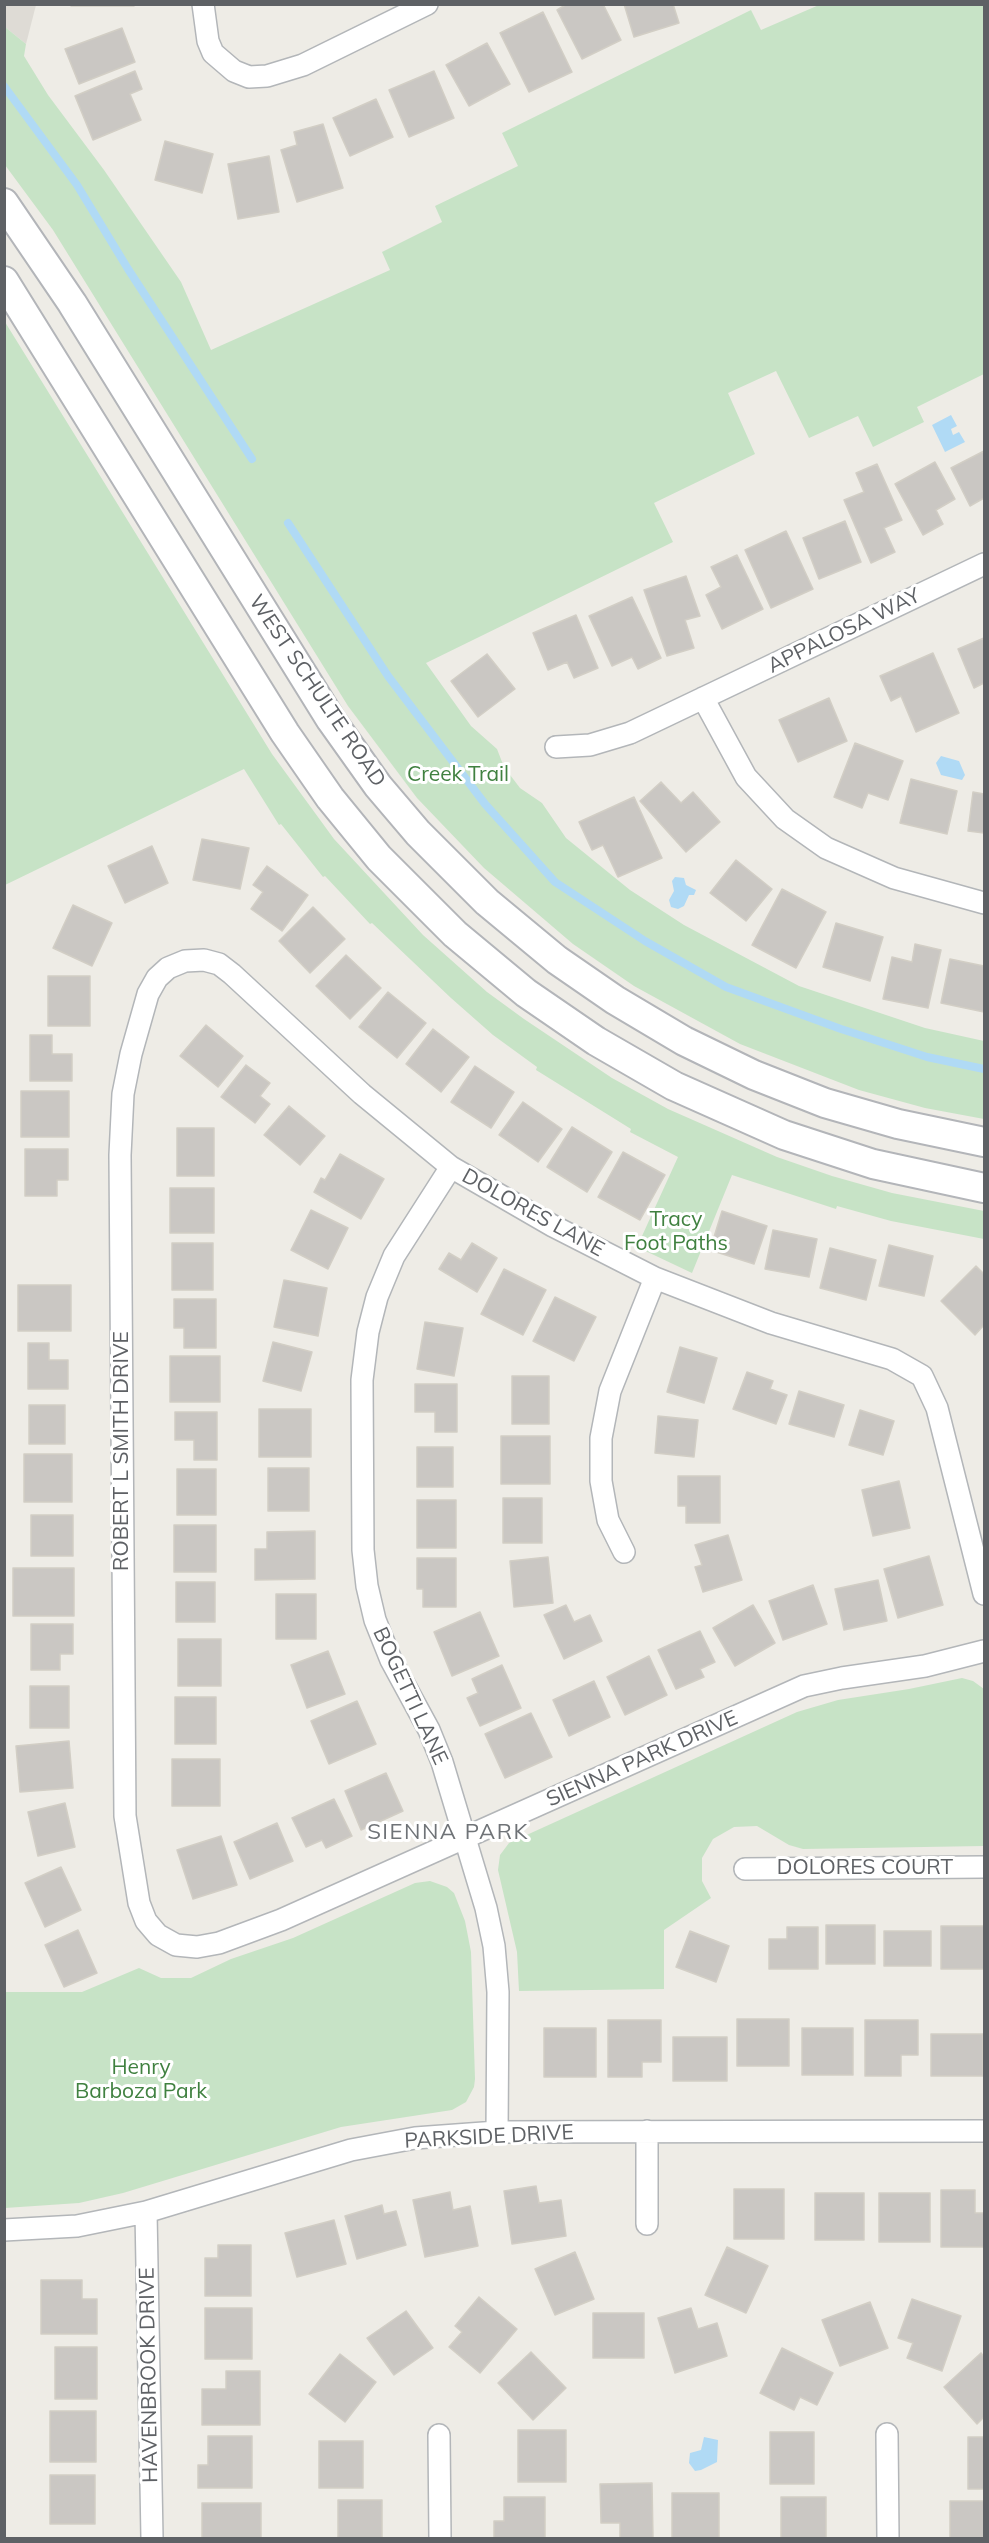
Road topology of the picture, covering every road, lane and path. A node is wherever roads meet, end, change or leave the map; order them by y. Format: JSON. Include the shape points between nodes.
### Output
{"nodes":[{"id":1,"x":203,"y":4,"type":"edge"},
{"id":2,"x":427,"y":4,"type":"edge"},
{"id":3,"x":4,"y":203,"type":"edge"},
{"id":4,"x":4,"y":281,"type":"edge"},
{"id":5,"x":984,"y":564,"type":"edge"},
{"id":6,"x":703,"y":698,"type":"junction"},
{"id":7,"x":556,"y":747,"type":"dead end"},
{"id":8,"x":984,"y":903,"type":"edge"},
{"id":9,"x":186,"y":961,"type":"joint"},
{"id":10,"x":984,"y":1142,"type":"edge"},
{"id":11,"x":451,"y":1167,"type":"junction"},
{"id":12,"x":984,"y":1188,"type":"edge"},
{"id":13,"x":655,"y":1278,"type":"junction"},
{"id":14,"x":624,"y":1552,"type":"dead end"},
{"id":15,"x":984,"y":1594,"type":"edge"},
{"id":16,"x":984,"y":1651,"type":"edge"},
{"id":17,"x":465,"y":1838,"type":"junction"},
{"id":18,"x":984,"y":1867,"type":"edge"},
{"id":19,"x":745,"y":1869,"type":"dead end"},
{"id":20,"x":176,"y":1945,"type":"joint"},
{"id":21,"x":647,"y":2131,"type":"junction"},
{"id":22,"x":984,"y":2131,"type":"edge"},
{"id":23,"x":497,"y":2132,"type":"junction"},
{"id":24,"x":146,"y":2212,"type":"junction"},
{"id":25,"x":647,"y":2224,"type":"dead end"},
{"id":26,"x":4,"y":2230,"type":"edge"},
{"id":27,"x":887,"y":2434,"type":"dead end"},
{"id":28,"x":439,"y":2435,"type":"dead end"},
{"id":29,"x":152,"y":2538,"type":"edge"},
{"id":30,"x":440,"y":2538,"type":"edge"},
{"id":31,"x":888,"y":2538,"type":"edge"}],
"edges":[{"from":1,"to":2,"type":"street","via":[[213,53],[234,71],[249,77],[267,76],[303,64]]},
{"from":3,"to":10,"type":"main road","name":"WEST SCHULTE ROAD","via":[[72,303],[331,720],[418,833],[487,902],[557,960],[615,1000],[754,1075],[825,1103],[898,1124]]},
{"from":4,"to":12,"type":"main road","via":[[285,733],[330,798],[379,858],[455,934],[526,993],[596,1041],[674,1086],[784,1135],[873,1164]]},
{"from":5,"to":6,"type":"street","name":"APPALOSA WAY"},
{"from":6,"to":7,"type":"street","name":"APPALOSA WAY","via":[[630,733],[590,744]]},
{"from":6,"to":8,"type":"street","via":[[746,777],[785,819],[826,848],[894,878]]},
{"from":9,"to":11,"type":"street","name":"DOLORES LANE","via":[[211,962],[232,974],[362,1094]]},
{"from":9,"to":20,"type":"street","name":"ROBERT L SMITH DRIVE","via":[[168,968],[148,994],[123,1094],[120,1155],[125,1816],[139,1903],[146,1921],[158,1935]]},
{"from":11,"to":13,"type":"street","name":"DOLORES LANE","via":[[553,1226]]},
{"from":11,"to":17,"type":"street","name":"BOGETTI LANE","via":[[394,1256],[368,1332],[362,1380],[363,1551],[375,1620],[391,1660],[429,1730]]},
{"from":13,"to":14,"type":"street","via":[[610,1391],[601,1438],[601,1481],[608,1520]]},
{"from":13,"to":15,"type":"street","name":"DOLORES LANE","via":[[771,1323],[892,1359],[922,1376],[937,1408]]},
{"from":16,"to":17,"type":"street","name":"SIENNA PARK DRIVE","via":[[926,1666],[804,1686]]},
{"from":17,"to":20,"type":"street","name":"SIENNA PARK DRIVE","via":[[271,1924],[219,1943]]},
{"from":17,"to":23,"type":"street","name":"BOGETTI LANE","via":[[494,1946],[498,1992]]},
{"from":18,"to":19,"type":"street","name":"DOLORES COURT"},
{"from":21,"to":22,"type":"street","name":"PARKSIDE DRIVE"},
{"from":21,"to":23,"type":"street","name":"PARKSIDE DRIVE"},
{"from":21,"to":25,"type":"street"},
{"from":23,"to":24,"type":"street","name":"PARKSIDE DRIVE","via":[[415,2138],[351,2150]]},
{"from":24,"to":26,"type":"street","name":"PARKSIDE DRIVE","via":[[77,2226]]},
{"from":24,"to":29,"type":"street","name":"HAVENBROOK DRIVE"},
{"from":27,"to":31,"type":"street"},
{"from":28,"to":30,"type":"street"}]}
